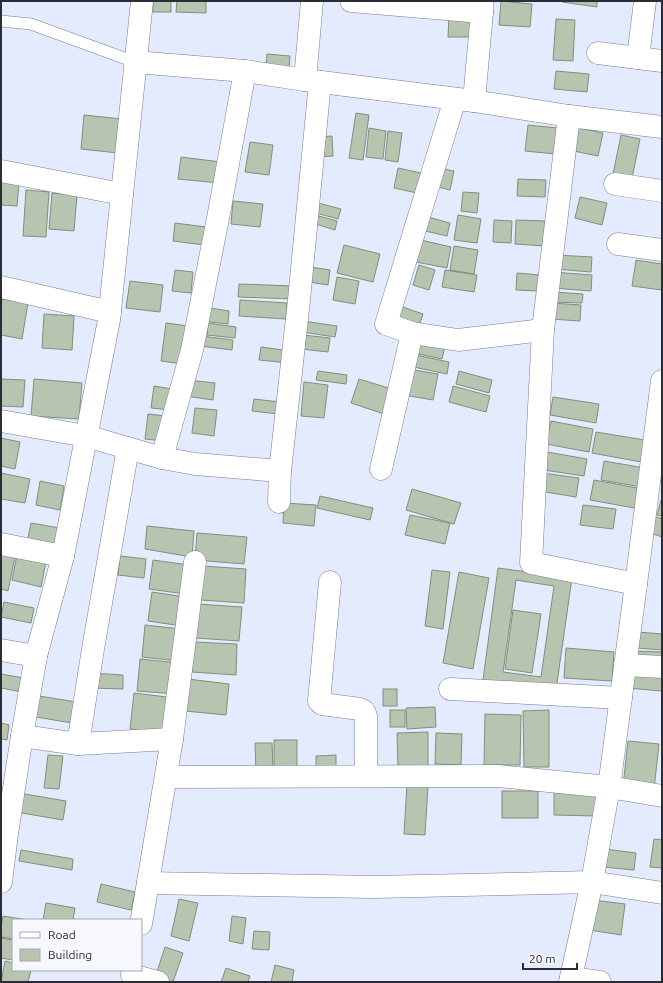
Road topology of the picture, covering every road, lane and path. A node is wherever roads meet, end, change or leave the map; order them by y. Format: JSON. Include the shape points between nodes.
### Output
{"nodes":[{"id":1,"x":142,"y":1,"type":"edge"},
{"id":2,"x":312,"y":1,"type":"edge"},
{"id":3,"x":351,"y":1,"type":"edge"},
{"id":4,"x":645,"y":1,"type":"edge"},
{"id":5,"x":482,"y":7,"type":"edge"},
{"id":6,"x":1,"y":21,"type":"edge"},
{"id":7,"x":598,"y":53,"type":"dead end"},
{"id":8,"x":638,"y":58,"type":"junction"},
{"id":9,"x":662,"y":61,"type":"edge"},
{"id":10,"x":135,"y":62,"type":"junction"},
{"id":11,"x":245,"y":71,"type":"junction"},
{"id":12,"x":312,"y":81,"type":"junction"},
{"id":13,"x":465,"y":100,"type":"junction"},
{"id":14,"x":569,"y":116,"type":"junction"},
{"id":15,"x":662,"y":127,"type":"edge"},
{"id":16,"x":1,"y":172,"type":"edge"},
{"id":17,"x":615,"y":184,"type":"dead end"},
{"id":18,"x":662,"y":191,"type":"edge"},
{"id":19,"x":122,"y":194,"type":"junction"},
{"id":20,"x":618,"y":244,"type":"dead end"},
{"id":21,"x":662,"y":250,"type":"edge"},
{"id":22,"x":1,"y":287,"type":"edge"},
{"id":23,"x":110,"y":312,"type":"junction"},
{"id":24,"x":543,"y":330,"type":"junction"},
{"id":25,"x":412,"y":333,"type":"junction"},
{"id":26,"x":662,"y":381,"type":"edge"},
{"id":27,"x":1,"y":421,"type":"edge"},
{"id":28,"x":86,"y":436,"type":"junction"},
{"id":29,"x":128,"y":448,"type":"junction"},
{"id":30,"x":162,"y":458,"type":"junction"},
{"id":31,"x":381,"y":469,"type":"dead end"},
{"id":32,"x":280,"y":471,"type":"junction"},
{"id":33,"x":280,"y":502,"type":"dead end"},
{"id":34,"x":1,"y":544,"type":"edge"},
{"id":35,"x":63,"y":556,"type":"junction"},
{"id":36,"x":195,"y":562,"type":"dead end"},
{"id":37,"x":330,"y":582,"type":"dead end"},
{"id":38,"x":636,"y":584,"type":"junction"},
{"id":39,"x":1,"y":650,"type":"edge"},
{"id":40,"x":36,"y":656,"type":"junction"},
{"id":41,"x":625,"y":665,"type":"junction"},
{"id":42,"x":662,"y":667,"type":"edge"},
{"id":43,"x":450,"y":690,"type":"dead end"},
{"id":44,"x":621,"y":698,"type":"junction"},
{"id":45,"x":22,"y":736,"type":"junction"},
{"id":46,"x":172,"y":739,"type":"junction"},
{"id":47,"x":78,"y":744,"type":"junction"},
{"id":48,"x":366,"y":776,"type":"junction"},
{"id":49,"x":166,"y":777,"type":"junction"},
{"id":50,"x":609,"y":787,"type":"junction"},
{"id":51,"x":662,"y":796,"type":"edge"},
{"id":52,"x":4,"y":833,"type":"edge"},
{"id":53,"x":1,"y":882,"type":"edge"},
{"id":54,"x":592,"y":882,"type":"junction"},
{"id":55,"x":148,"y":883,"type":"junction"},
{"id":56,"x":662,"y":893,"type":"edge"},
{"id":57,"x":142,"y":919,"type":"edge"},
{"id":58,"x":132,"y":976,"type":"edge"},
{"id":59,"x":571,"y":980,"type":"edge"},
{"id":60,"x":158,"y":982,"type":"edge"},
{"id":61,"x":600,"y":982,"type":"edge"}],
"edges":[{"from":1,"to":10,"type":"street"},
{"from":2,"to":12,"type":"street"},
{"from":3,"to":5,"type":"street"},
{"from":4,"to":8,"type":"street"},
{"from":5,"to":13,"type":"street"},
{"from":6,"to":10,"type":"lane","via":[[31,24]]},
{"from":7,"to":8,"type":"street"},
{"from":8,"to":9,"type":"street"},
{"from":10,"to":11,"type":"street"},
{"from":10,"to":19,"type":"street"},
{"from":11,"to":12,"type":"street"},
{"from":11,"to":30,"type":"street","via":[[192,350]]},
{"from":12,"to":13,"type":"street"},
{"from":12,"to":32,"type":"street","via":[[300,292]]},
{"from":13,"to":14,"type":"street"},
{"from":13,"to":25,"type":"street","via":[[386,324]]},
{"from":14,"to":15,"type":"street"},
{"from":14,"to":24,"type":"street"},
{"from":16,"to":19,"type":"street"},
{"from":17,"to":18,"type":"street"},
{"from":19,"to":23,"type":"street"},
{"from":20,"to":21,"type":"street"},
{"from":22,"to":23,"type":"street"},
{"from":23,"to":28,"type":"street"},
{"from":24,"to":25,"type":"street","via":[[458,340]]},
{"from":24,"to":38,"type":"street","via":[[531,563]]},
{"from":25,"to":31,"type":"street"},
{"from":26,"to":38,"type":"street"},
{"from":27,"to":28,"type":"street"},
{"from":28,"to":29,"type":"street"},
{"from":28,"to":35,"type":"street"},
{"from":29,"to":30,"type":"street"},
{"from":29,"to":47,"type":"street"},
{"from":30,"to":32,"type":"street","via":[[195,464]]},
{"from":32,"to":33,"type":"street"},
{"from":34,"to":35,"type":"street"},
{"from":35,"to":40,"type":"street"},
{"from":36,"to":46,"type":"street"},
{"from":37,"to":48,"type":"street","via":[[319,701],[322,704],[364,711]]},
{"from":38,"to":41,"type":"street"},
{"from":39,"to":40,"type":"street"},
{"from":40,"to":45,"type":"street"},
{"from":41,"to":42,"type":"street"},
{"from":41,"to":44,"type":"street"},
{"from":43,"to":44,"type":"street"},
{"from":44,"to":50,"type":"street"},
{"from":45,"to":47,"type":"street"},
{"from":45,"to":52,"type":"street"},
{"from":46,"to":47,"type":"street"},
{"from":46,"to":49,"type":"street"},
{"from":48,"to":49,"type":"street"},
{"from":48,"to":50,"type":"street","via":[[498,776]]},
{"from":49,"to":55,"type":"street"},
{"from":50,"to":51,"type":"street"},
{"from":50,"to":54,"type":"street"},
{"from":52,"to":53,"type":"street"},
{"from":54,"to":55,"type":"street","via":[[374,887]]},
{"from":54,"to":56,"type":"street"},
{"from":54,"to":59,"type":"street"},
{"from":55,"to":57,"type":"street"},
{"from":58,"to":60,"type":"street"},
{"from":59,"to":61,"type":"street"}]}
